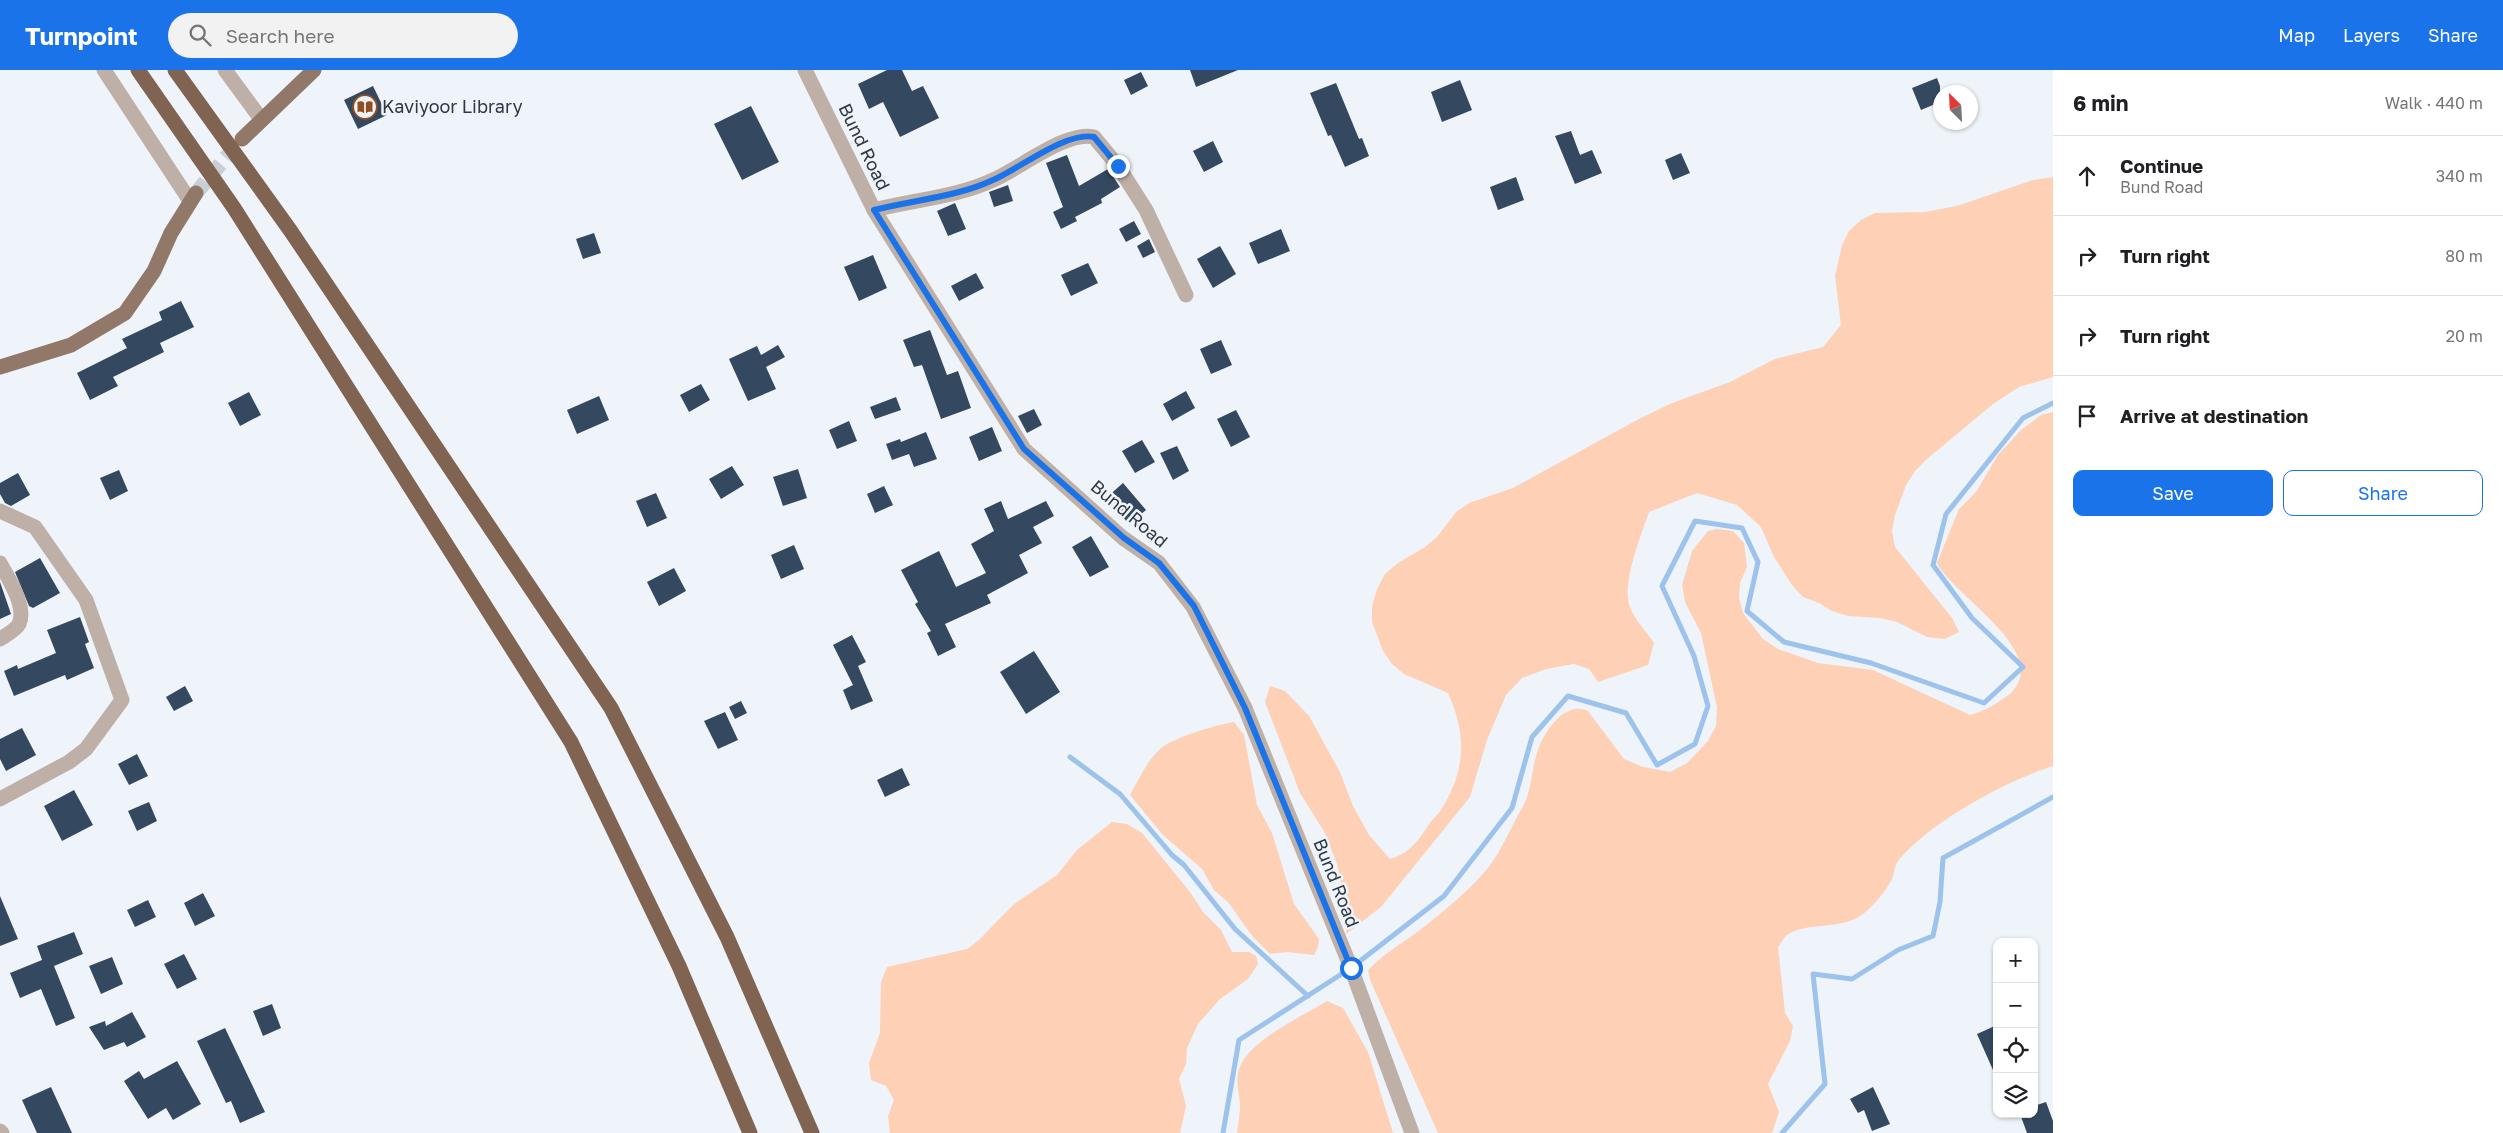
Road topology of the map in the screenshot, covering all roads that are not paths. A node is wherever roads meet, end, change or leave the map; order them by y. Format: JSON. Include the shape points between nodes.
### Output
{"nodes":[{"id":1,"x":104,"y":70,"type":"edge"},
{"id":2,"x":138,"y":70,"type":"edge"},
{"id":3,"x":175,"y":70,"type":"edge"},
{"id":4,"x":225,"y":70,"type":"edge"},
{"id":5,"x":314,"y":70,"type":"edge"},
{"id":6,"x":805,"y":70,"type":"edge"},
{"id":7,"x":260,"y":119,"type":"junction"},
{"id":8,"x":242,"y":139,"type":"tunnel mouth"},
{"id":9,"x":193,"y":197,"type":"joint"},
{"id":10,"x":874,"y":210,"type":"junction"},
{"id":11,"x":1186,"y":295,"type":"dead end"},
{"id":12,"x":0,"y":367,"type":"edge"},
{"id":13,"x":0,"y":511,"type":"edge"},
{"id":14,"x":0,"y":563,"type":"edge"},
{"id":15,"x":0,"y":639,"type":"edge"},
{"id":16,"x":0,"y":799,"type":"edge"},
{"id":17,"x":750,"y":1133,"type":"edge"},
{"id":18,"x":812,"y":1133,"type":"edge"},
{"id":19,"x":1412,"y":1133,"type":"edge"}],
"edges":[{"from":1,"to":9,"type":"street"},
{"from":2,"to":17,"type":"highway","via":[[234,208],[571,742],[679,966]]},
{"from":3,"to":18,"type":"highway","via":[[290,230],[611,708],[727,937]]},
{"from":4,"to":7,"type":"street"},
{"from":5,"to":7,"type":"main road"},
{"from":6,"to":10,"type":"street","name":"Bund Road"},
{"from":7,"to":8,"type":"main road"},
{"from":9,"to":12,"type":"main road","via":[[154,271],[125,313],[71,345]]},
{"from":10,"to":11,"type":"street","via":[[992,181],[1062,143],[1094,137],[1118,166],[1146,210]]},
{"from":10,"to":19,"type":"street","name":"Bund Road","via":[[1024,449],[1124,538],[1159,563],[1194,606],[1245,708],[1351,968]]},
{"from":13,"to":16,"type":"street","via":[[35,527],[86,600],[122,700],[86,749],[69,762]]},
{"from":14,"to":15,"type":"street","via":[[20,607],[20,622]]}]}
